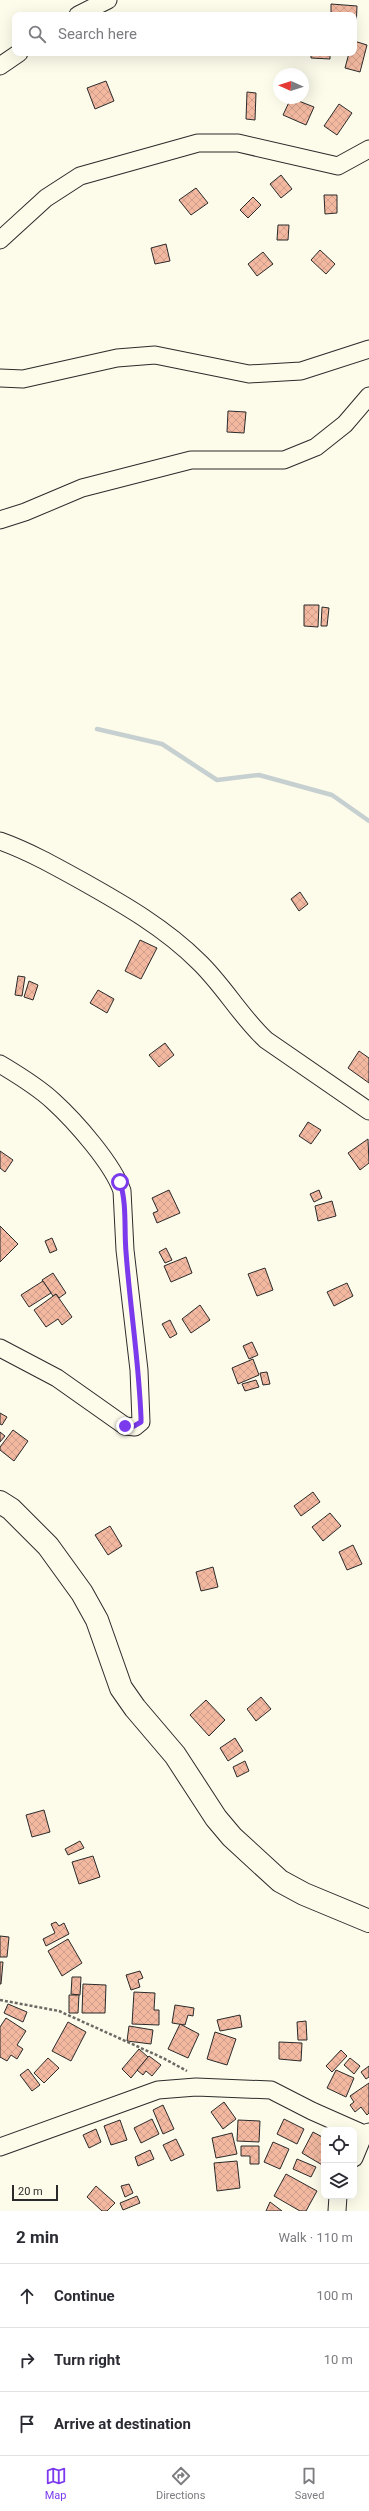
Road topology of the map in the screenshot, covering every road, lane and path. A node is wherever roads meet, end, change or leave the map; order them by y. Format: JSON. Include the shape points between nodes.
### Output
{"nodes":[{"id":1,"x":108,"y":0,"type":"edge"},
{"id":2,"x":84,"y":12,"type":"edge"},
{"id":3,"x":15,"y":56,"type":"edge"},
{"id":4,"x":0,"y":66,"type":"edge"},
{"id":5,"x":369,"y":149,"type":"edge"},
{"id":6,"x":0,"y":240,"type":"edge"},
{"id":7,"x":369,"y":349,"type":"edge"},
{"id":8,"x":0,"y":378,"type":"edge"},
{"id":9,"x":369,"y":396,"type":"edge"},
{"id":10,"x":0,"y":520,"type":"edge"},
{"id":11,"x":0,"y":841,"type":"edge"},
{"id":12,"x":0,"y":1064,"type":"edge"},
{"id":13,"x":369,"y":1111,"type":"edge"},
{"id":14,"x":0,"y":1348,"type":"edge"},
{"id":15,"x":0,"y":1502,"type":"edge"},
{"id":16,"x":369,"y":1921,"type":"edge"},
{"id":17,"x":0,"y":2000,"type":"edge"},
{"id":18,"x":188,"y":2072,"type":"dead end"},
{"id":19,"x":367,"y":2133,"type":"edge"},
{"id":20,"x":0,"y":2147,"type":"edge"},
{"id":21,"x":357,"y":2152,"type":"edge"},
{"id":22,"x":338,"y":2199,"type":"edge"},
{"id":23,"x":337,"y":2211,"type":"edge"}],
"edges":[{"from":1,"to":2,"type":"street"},
{"from":3,"to":4,"type":"street"},
{"from":5,"to":6,"type":"street","via":[[338,166],[238,143],[198,143],[80,176],[46,198]]},
{"from":7,"to":8,"type":"street","via":[[301,372],[249,374],[155,355],[117,358],[23,379]]},
{"from":9,"to":10,"type":"street","via":[[345,424],[316,447],[284,460],[190,460],[82,488]]},
{"from":11,"to":13,"type":"street","via":[[66,872],[167,933],[199,962],[252,1028]]},
{"from":12,"to":14,"type":"street","via":[[53,1101],[90,1142],[120,1182],[138,1363],[141,1422],[134,1426],[125,1426],[57,1378]]},
{"from":15,"to":16,"type":"main road","via":[[12,1510],[48,1546],[82,1593],[97,1620],[121,1688],[175,1755],[216,1818],[232,1837],[280,1881],[304,1894]]},
{"from":17,"to":18,"type":"path","via":[[59,2011]]},
{"from":19,"to":20,"type":"street","via":[[312,2111],[271,2090],[240,2087],[173,2087],[158,2090]]},
{"from":19,"to":21,"type":"street"},
{"from":22,"to":23,"type":"street"}]}
